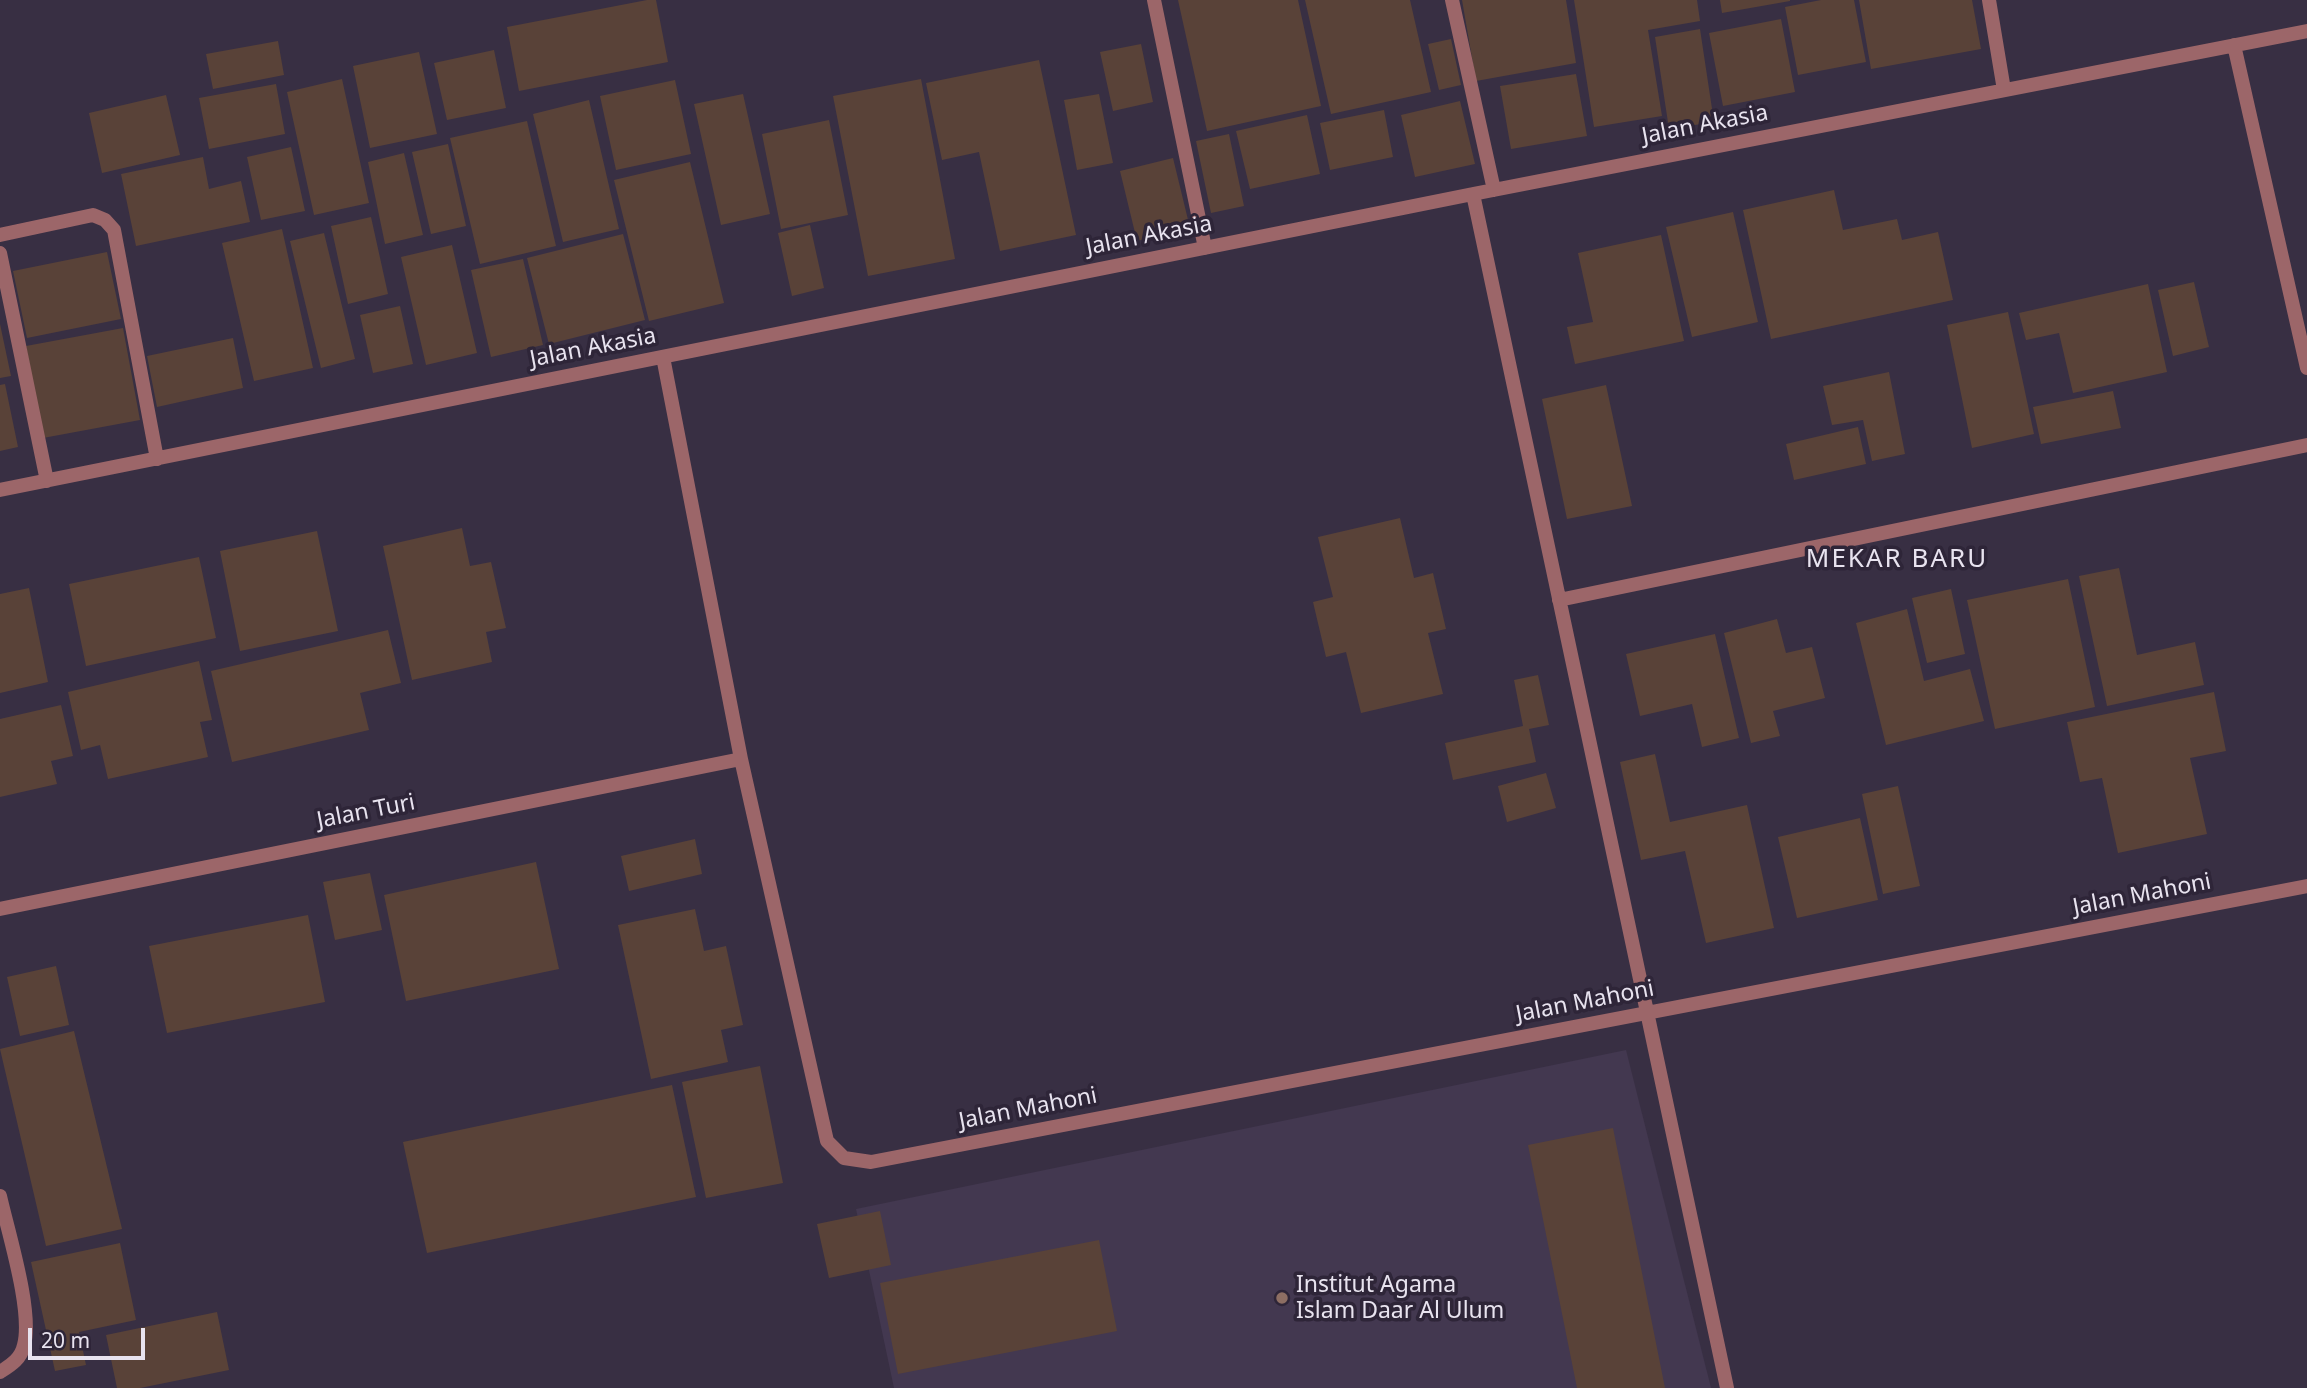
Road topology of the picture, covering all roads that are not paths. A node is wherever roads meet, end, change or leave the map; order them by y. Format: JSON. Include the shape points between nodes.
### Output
{"nodes":[{"id":1,"x":1154,"y":0,"type":"edge"},
{"id":2,"x":1452,"y":0,"type":"edge"},
{"id":3,"x":1989,"y":0,"type":"edge"},
{"id":4,"x":2307,"y":31,"type":"edge"},
{"id":5,"x":2234,"y":45,"type":"junction"},
{"id":6,"x":2004,"y":90,"type":"junction"},
{"id":7,"x":1494,"y":190,"type":"junction"},
{"id":8,"x":1473,"y":194,"type":"junction"},
{"id":9,"x":0,"y":235,"type":"edge"},
{"id":10,"x":1205,"y":248,"type":"junction"},
{"id":11,"x":0,"y":253,"type":"edge"},
{"id":12,"x":663,"y":357,"type":"junction"},
{"id":13,"x":2307,"y":368,"type":"edge"},
{"id":14,"x":2307,"y":445,"type":"edge"},
{"id":15,"x":158,"y":459,"type":"junction"},
{"id":16,"x":47,"y":481,"type":"junction"},
{"id":17,"x":0,"y":490,"type":"edge"},
{"id":18,"x":1559,"y":600,"type":"junction"},
{"id":19,"x":741,"y":759,"type":"junction"},
{"id":20,"x":2307,"y":887,"type":"edge"},
{"id":21,"x":0,"y":909,"type":"edge"},
{"id":22,"x":1647,"y":1013,"type":"junction"},
{"id":23,"x":0,"y":1196,"type":"edge"},
{"id":24,"x":0,"y":1372,"type":"edge"},
{"id":25,"x":1727,"y":1388,"type":"edge"}],
"edges":[{"from":1,"to":10,"type":"street"},
{"from":2,"to":7,"type":"street"},
{"from":3,"to":6,"type":"street"},
{"from":4,"to":5,"type":"street","name":"Jalan Akasia"},
{"from":5,"to":6,"type":"street","name":"Jalan Akasia"},
{"from":5,"to":13,"type":"street"},
{"from":6,"to":7,"type":"street","name":"Jalan Akasia"},
{"from":7,"to":8,"type":"street","name":"Jalan Akasia"},
{"from":8,"to":10,"type":"street","name":"Jalan Akasia"},
{"from":8,"to":18,"type":"street"},
{"from":9,"to":15,"type":"street","via":[[93,215],[114,230]]},
{"from":10,"to":12,"type":"street","name":"Jalan Akasia"},
{"from":11,"to":16,"type":"street"},
{"from":12,"to":15,"type":"street","name":"Jalan Akasia"},
{"from":12,"to":19,"type":"street"},
{"from":14,"to":18,"type":"street"},
{"from":15,"to":16,"type":"street","name":"Jalan Akasia"},
{"from":16,"to":17,"type":"street","name":"Jalan Akasia"},
{"from":18,"to":22,"type":"street"},
{"from":19,"to":21,"type":"street","name":"Jalan Turi"},
{"from":19,"to":22,"type":"street","name":"Jalan Mahoni","via":[[827,1141],[844,1158],[871,1162]]},
{"from":20,"to":22,"type":"street","name":"Jalan Mahoni"},
{"from":22,"to":25,"type":"street"},
{"from":23,"to":24,"type":"street","via":[[26,1309],[24,1345],[16,1362]]}]}
